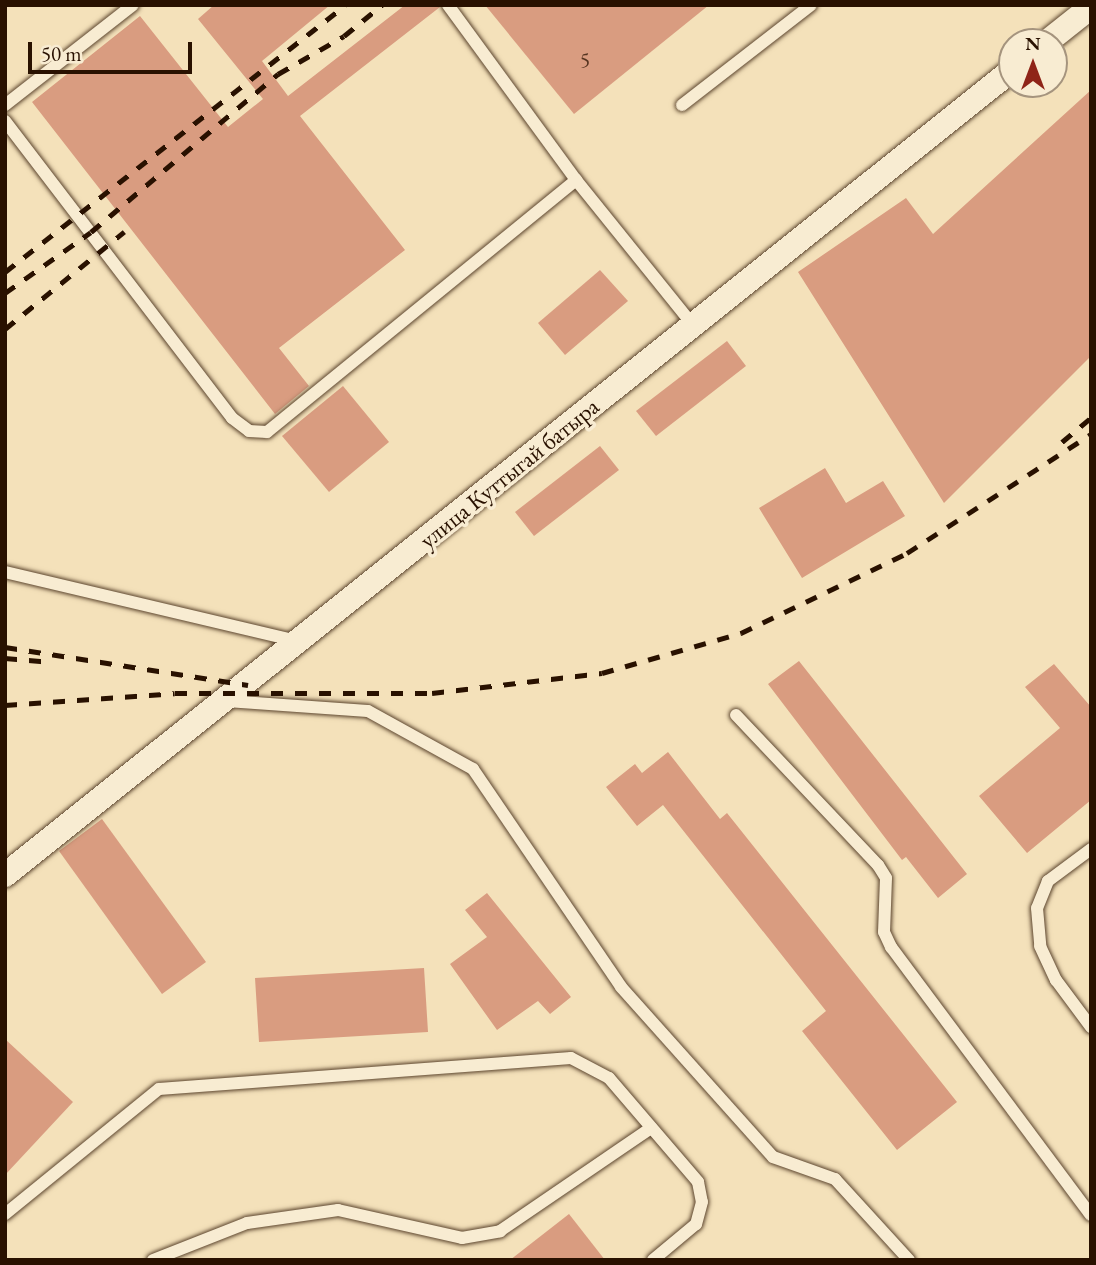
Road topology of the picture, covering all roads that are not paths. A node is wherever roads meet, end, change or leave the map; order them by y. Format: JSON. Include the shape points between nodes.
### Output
{"nodes":[{"id":1,"x":132,"y":5,"type":"edge"},
{"id":2,"x":448,"y":5,"type":"edge"},
{"id":3,"x":811,"y":5,"type":"edge"},
{"id":4,"x":1086,"y":8,"type":"edge"},
{"id":5,"x":1063,"y":28,"type":"edge"},
{"id":6,"x":998,"y":81,"type":"edge"},
{"id":7,"x":5,"y":105,"type":"edge"},
{"id":8,"x":682,"y":105,"type":"dead end"},
{"id":9,"x":5,"y":121,"type":"edge"},
{"id":10,"x":576,"y":180,"type":"junction"},
{"id":11,"x":692,"y":324,"type":"junction"},
{"id":12,"x":5,"y":572,"type":"edge"},
{"id":13,"x":302,"y":642,"type":"junction"},
{"id":14,"x":227,"y":701,"type":"junction"},
{"id":15,"x":736,"y":715,"type":"dead end"},
{"id":16,"x":1091,"y":849,"type":"edge"},
{"id":17,"x":5,"y":875,"type":"edge"},
{"id":18,"x":1091,"y":1027,"type":"edge"},
{"id":19,"x":652,"y":1128,"type":"junction"},
{"id":20,"x":5,"y":1214,"type":"edge"},
{"id":21,"x":1091,"y":1215,"type":"edge"},
{"id":22,"x":153,"y":1260,"type":"edge"},
{"id":23,"x":653,"y":1260,"type":"edge"},
{"id":24,"x":909,"y":1260,"type":"edge"}],
"edges":[{"from":1,"to":7,"type":"lane"},
{"from":2,"to":10,"type":"lane"},
{"from":3,"to":8,"type":"lane"},
{"from":4,"to":5,"type":"street"},
{"from":6,"to":11,"type":"street","name":"улица Куттыгай батыра"},
{"from":9,"to":10,"type":"lane","via":[[232,418],[248,431],[267,432]]},
{"from":10,"to":11,"type":"lane"},
{"from":11,"to":13,"type":"street","name":"улица Куттыгай батыра"},
{"from":12,"to":13,"type":"lane"},
{"from":13,"to":14,"type":"street","name":"улица Куттыгай батыра"},
{"from":14,"to":17,"type":"street","name":"улица Куттыгай батыра"},
{"from":14,"to":24,"type":"lane","via":[[368,710],[473,769],[621,987],[773,1157],[835,1179]]},
{"from":15,"to":21,"type":"lane","via":[[878,864],[886,878],[884,932],[891,947]]},
{"from":16,"to":18,"type":"lane","via":[[1048,881],[1037,908],[1040,946],[1056,980]]},
{"from":19,"to":20,"type":"lane","via":[[609,1078],[571,1058],[159,1089]]},
{"from":19,"to":22,"type":"lane","via":[[500,1231],[461,1238],[338,1210],[247,1223]]},
{"from":19,"to":23,"type":"lane","via":[[698,1182],[702,1202],[696,1224]]}]}
